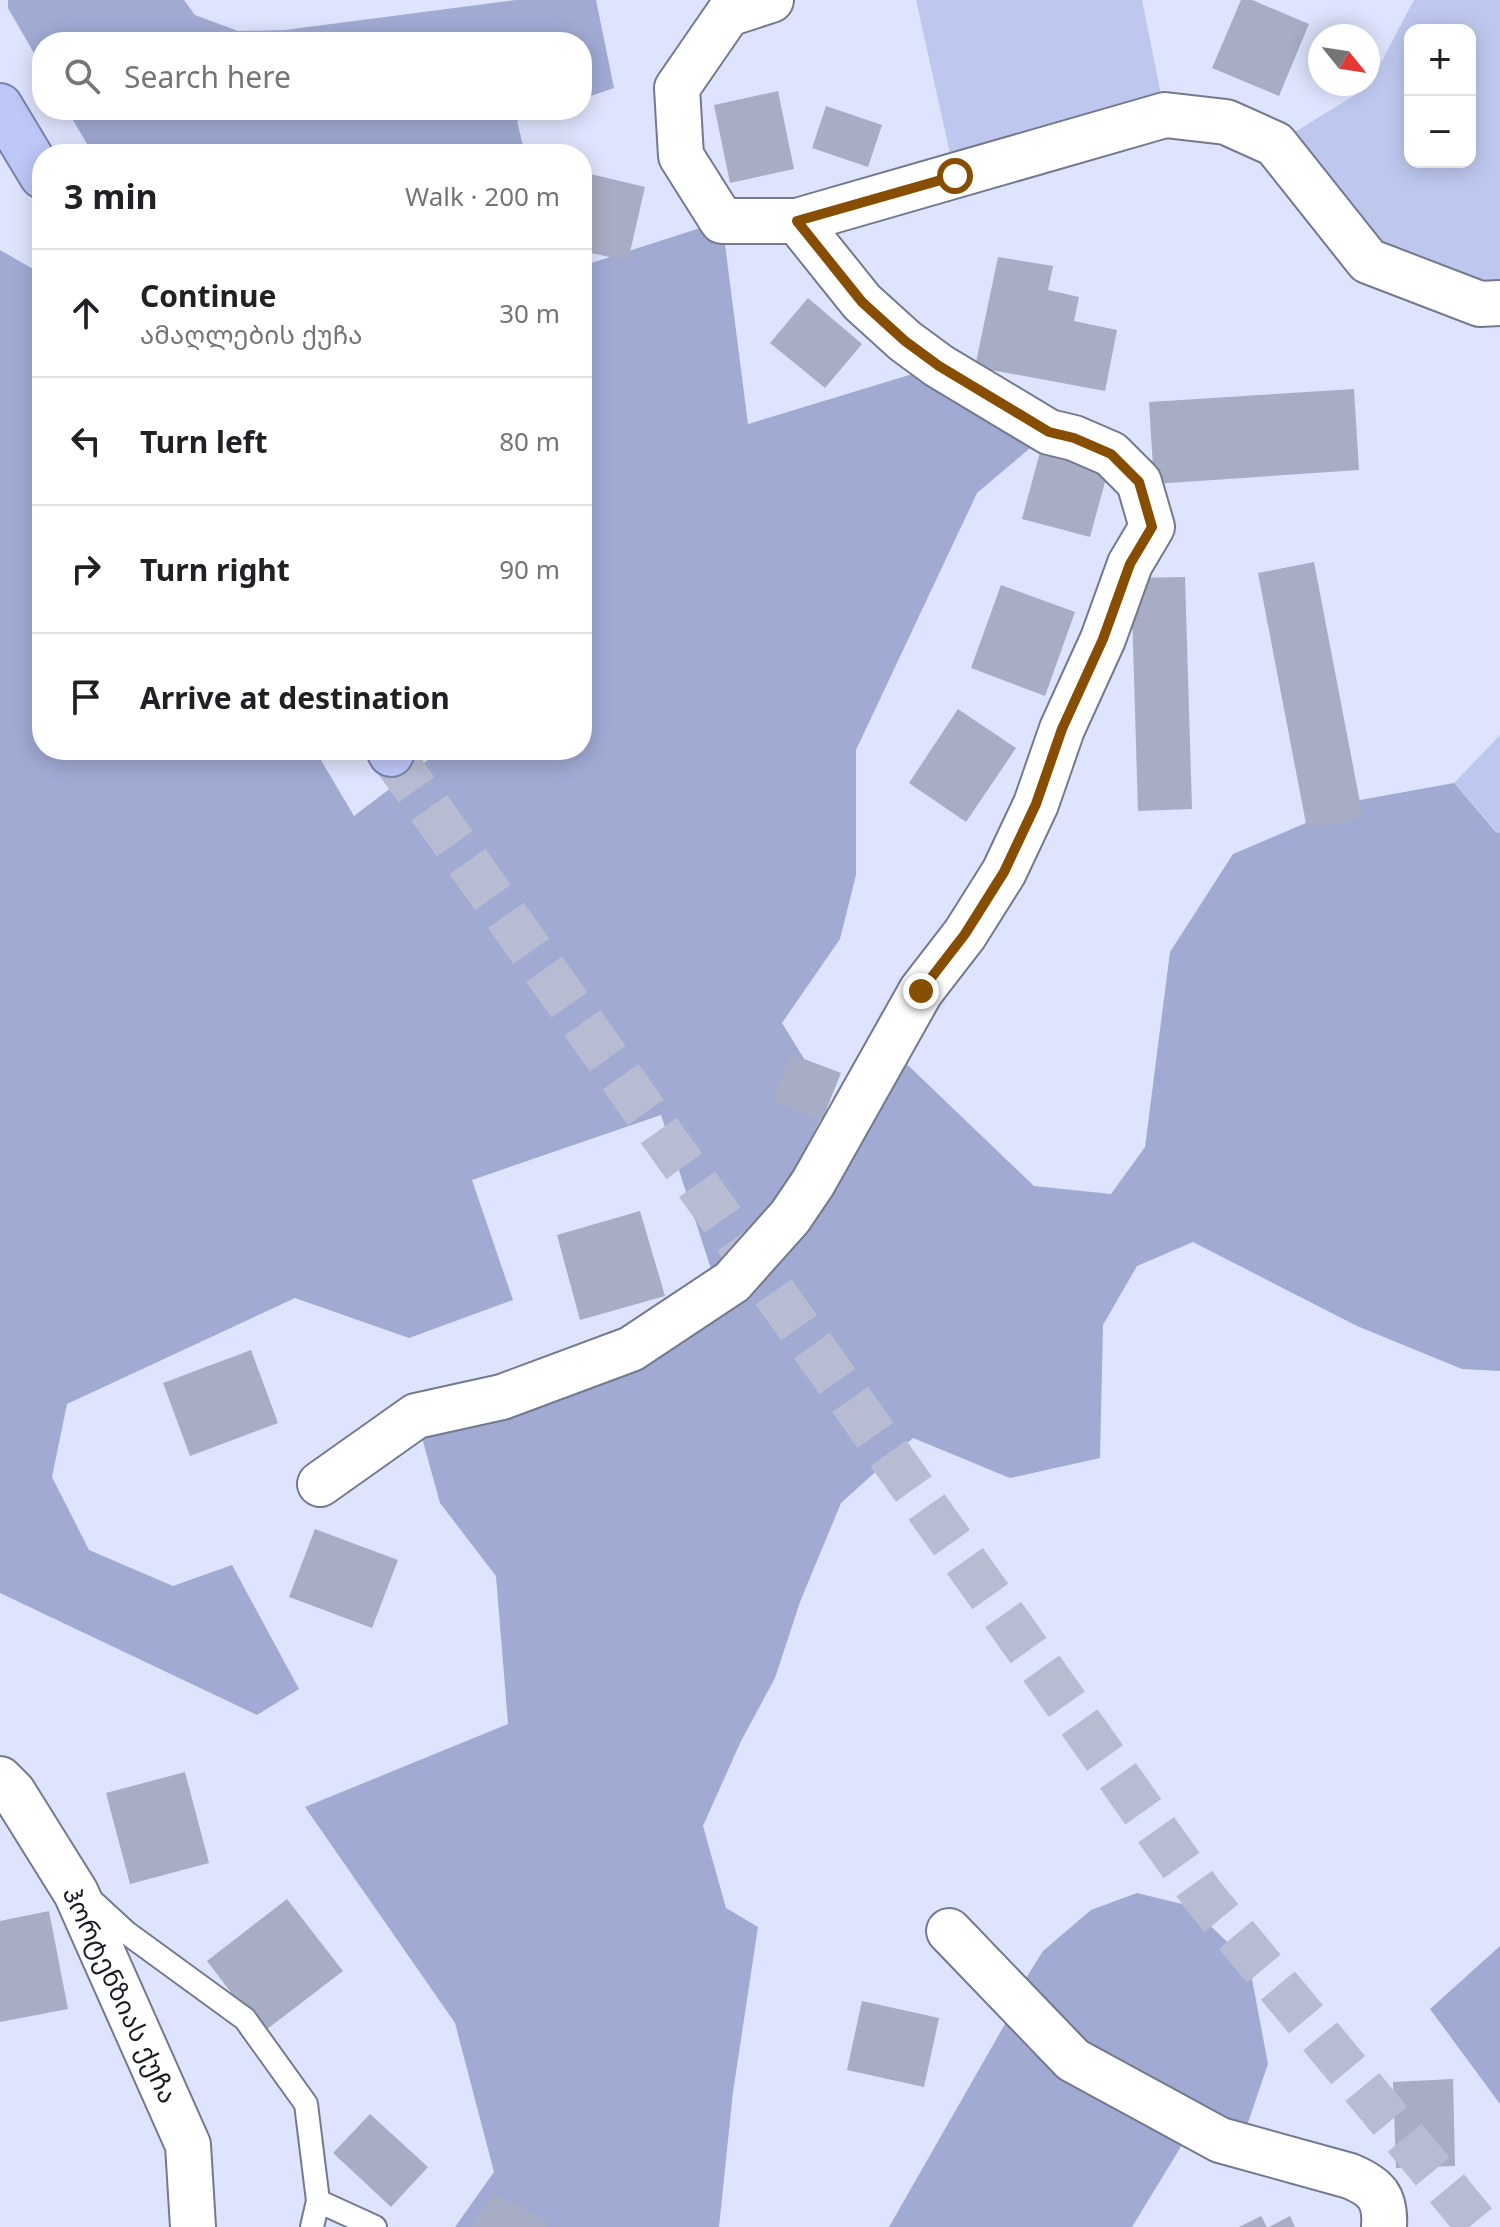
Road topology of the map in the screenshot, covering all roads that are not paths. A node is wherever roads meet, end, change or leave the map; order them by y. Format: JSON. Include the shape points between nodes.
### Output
{"nodes":[{"id":1,"x":771,"y":0,"type":"edge"},
{"id":2,"x":0,"y":106,"type":"edge"},
{"id":3,"x":32,"y":159,"type":"edge"},
{"id":4,"x":797,"y":221,"type":"junction"},
{"id":5,"x":1500,"y":303,"type":"edge"},
{"id":6,"x":320,"y":1484,"type":"dead end"},
{"id":7,"x":0,"y":1779,"type":"edge"},
{"id":8,"x":66,"y":1878,"type":"junction"},
{"id":9,"x":949,"y":1931,"type":"dead end"},
{"id":10,"x":318,"y":2201,"type":"junction"},
{"id":11,"x":193,"y":2227,"type":"edge"},
{"id":12,"x":312,"y":2227,"type":"edge"},
{"id":13,"x":375,"y":2227,"type":"edge"},
{"id":14,"x":1384,"y":2227,"type":"edge"}],
"edges":[{"from":1,"to":4,"type":"street","via":[[728,14],[677,88],[681,156],[722,221]]},
{"from":2,"to":3,"type":"highway"},
{"from":4,"to":5,"type":"street","via":[[1165,115],[1226,122],[1275,144],[1368,261],[1480,304]]},
{"from":4,"to":6,"type":"street","via":[[862,302],[905,341],[1049,432],[1111,454],[1139,482],[1152,527],[1130,564],[1004,872],[921,991],[790,1217],[732,1282],[631,1349],[502,1397],[416,1416]]},
{"from":7,"to":8,"type":"street","name":"ჰორტენზიას ქუჩა"},
{"from":8,"to":10,"type":"lane","via":[[127,1933],[245,2019],[306,2104]]},
{"from":8,"to":11,"type":"street","name":"ჰორტენზიას ქუჩა","via":[[188,2145]]},
{"from":9,"to":14,"type":"street","via":[[1073,2060],[1201,2132],[1368,2183],[1379,2195]]},
{"from":10,"to":12,"type":"lane"},
{"from":10,"to":13,"type":"lane"}]}
